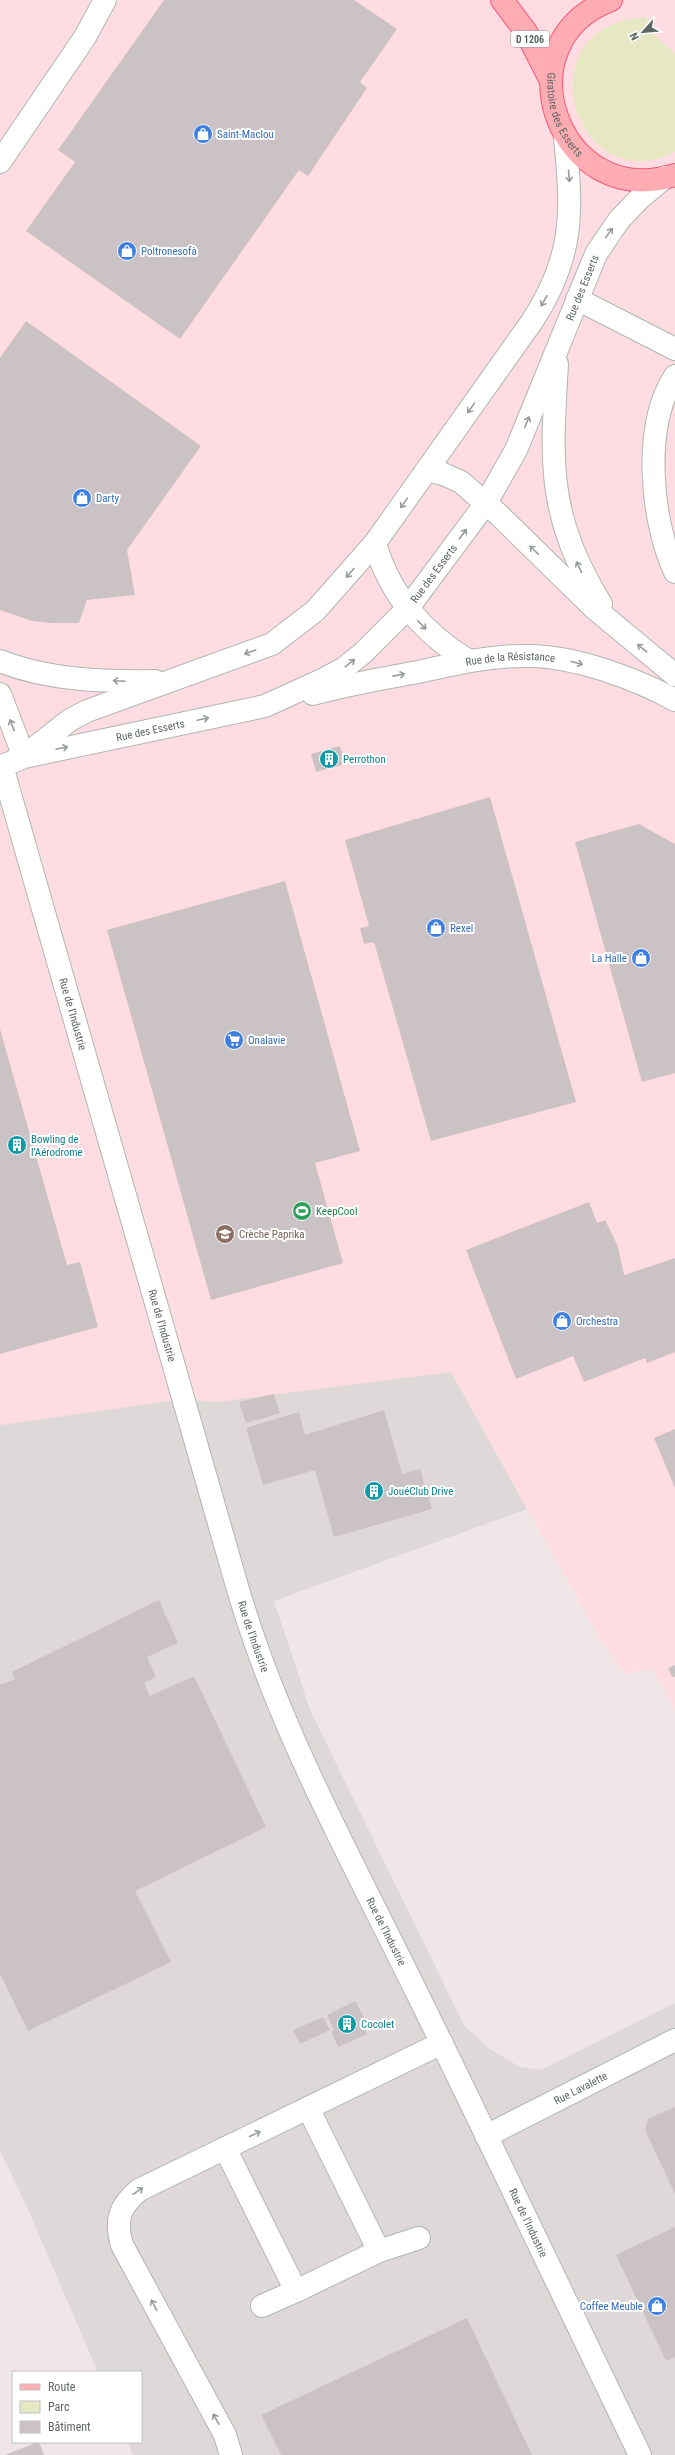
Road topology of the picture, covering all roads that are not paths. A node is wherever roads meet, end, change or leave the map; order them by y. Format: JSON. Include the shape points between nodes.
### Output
{"nodes":[{"id":1,"x":105,"y":0,"type":"edge"},
{"id":2,"x":502,"y":0,"type":"edge"},
{"id":3,"x":611,"y":0,"type":"edge"},
{"id":4,"x":551,"y":81,"type":"junction"},
{"id":5,"x":565,"y":137,"type":"junction"},
{"id":6,"x":0,"y":162,"type":"edge"},
{"id":7,"x":670,"y":176,"type":"edge"},
{"id":8,"x":577,"y":299,"type":"junction"},
{"id":9,"x":559,"y":345,"type":"junction"},
{"id":10,"x":675,"y":349,"type":"edge"},
{"id":11,"x":675,"y":376,"type":"edge"},
{"id":12,"x":426,"y":471,"type":"junction"},
{"id":13,"x":486,"y":503,"type":"junction"},
{"id":14,"x":375,"y":543,"type":"junction"},
{"id":15,"x":675,"y":572,"type":"edge"},
{"id":16,"x":408,"y":608,"type":"junction"},
{"id":17,"x":613,"y":624,"type":"junction"},
{"id":18,"x":0,"y":661,"type":"edge"},
{"id":19,"x":469,"y":661,"type":"junction"},
{"id":20,"x":673,"y":670,"type":"edge"},
{"id":21,"x":172,"y":681,"type":"junction"},
{"id":22,"x":0,"y":694,"type":"edge"},
{"id":23,"x":675,"y":700,"type":"edge"},
{"id":24,"x":265,"y":706,"type":"junction"},
{"id":25,"x":24,"y":756,"type":"junction"},
{"id":26,"x":1,"y":766,"type":"edge"},
{"id":27,"x":675,"y":2040,"type":"edge"},
{"id":28,"x":442,"y":2043,"type":"junction"},
{"id":29,"x":308,"y":2108,"type":"junction"},
{"id":30,"x":486,"y":2136,"type":"junction"},
{"id":31,"x":225,"y":2148,"type":"junction"},
{"id":32,"x":419,"y":2238,"type":"dead end"},
{"id":33,"x":379,"y":2251,"type":"junction"},
{"id":34,"x":296,"y":2290,"type":"junction"},
{"id":35,"x":262,"y":2306,"type":"dead end"},
{"id":36,"x":231,"y":2455,"type":"edge"},
{"id":37,"x":640,"y":2455,"type":"edge"}],
"edges":[{"from":1,"to":6,"type":"street","via":[[85,37]]},
{"from":2,"to":4,"type":"main road","number":"D 1206","via":[[526,32]]},
{"from":3,"to":4,"type":"main road","name":"Giratoire des Esserts","via":[[586,14],[571,30],[555,59]]},
{"from":4,"to":5,"type":"main road","name":"Giratoire des Esserts","via":[[554,110]]},
{"from":5,"to":7,"type":"main road","name":"Giratoire des Esserts","via":[[580,155],[609,173],[632,179]]},
{"from":5,"to":12,"type":"street","name":"Rue des Esserts","one_way":true,"via":[[570,213],[565,252],[557,277],[533,320]]},
{"from":8,"to":7,"type":"street","name":"Rue des Esserts","one_way":true,"via":[[590,265],[611,230],[640,198]]},
{"from":8,"to":9,"type":"street","name":"Rue des Esserts"},
{"from":8,"to":10,"type":"street"},
{"from":13,"to":9,"type":"street","name":"Rue des Esserts","one_way":true,"via":[[516,450]]},
{"from":17,"to":9,"type":"street","one_way":true,"via":[[575,558],[556,494],[553,431]]},
{"from":11,"to":15,"type":"street","via":[[664,400],[659,422],[654,474],[655,507],[661,536]]},
{"from":12,"to":13,"type":"street","via":[[454,478]]},
{"from":12,"to":14,"type":"street","name":"Rue des Esserts","one_way":true},
{"from":16,"to":13,"type":"street","name":"Rue des Esserts","one_way":true},
{"from":17,"to":13,"type":"street","one_way":true},
{"from":14,"to":16,"type":"street","name":"Rue de la Résistance","via":[[383,566]]},
{"from":14,"to":21,"type":"street","name":"Rue des Esserts","one_way":true,"via":[[315,611],[287,634],[272,644]]},
{"from":16,"to":19,"type":"street","name":"Rue de la Résistance","one_way":true,"via":[[440,642]]},
{"from":24,"to":16,"type":"street","name":"Rue des Esserts","one_way":true,"via":[[343,669]]},
{"from":20,"to":17,"type":"street","one_way":true},
{"from":21,"to":18,"type":"street","one_way":true,"via":[[134,682],[66,677]]},
{"from":19,"to":23,"type":"street","name":"Rue de la Résistance","one_way":true,"via":[[525,656],[576,662],[650,688]]},
{"from":24,"to":19,"type":"street","one_way":true},
{"from":21,"to":25,"type":"street","name":"Rue des Esserts","via":[[79,715]]},
{"from":25,"to":22,"type":"street","one_way":true},
{"from":25,"to":24,"type":"street","name":"Rue des Esserts","one_way":true},
{"from":25,"to":26,"type":"street","name":"Rue des Esserts"},
{"from":26,"to":28,"type":"street","name":"Rue de l'Industrie","via":[[248,1624],[292,1739]]},
{"from":27,"to":30,"type":"street","name":"Rue Lavalette"},
{"from":28,"to":29,"type":"street"},
{"from":28,"to":30,"type":"street","name":"Rue de l'Industrie"},
{"from":31,"to":29,"type":"street","one_way":true},
{"from":29,"to":33,"type":"street"},
{"from":30,"to":37,"type":"street","name":"Rue de l'Industrie"},
{"from":31,"to":34,"type":"street"},
{"from":36,"to":31,"type":"street","one_way":true,"via":[[225,2435],[122,2245],[118,2230],[120,2215],[126,2201],[139,2190]]},
{"from":32,"to":33,"type":"street"},
{"from":33,"to":34,"type":"street"},
{"from":34,"to":35,"type":"street"}]}
